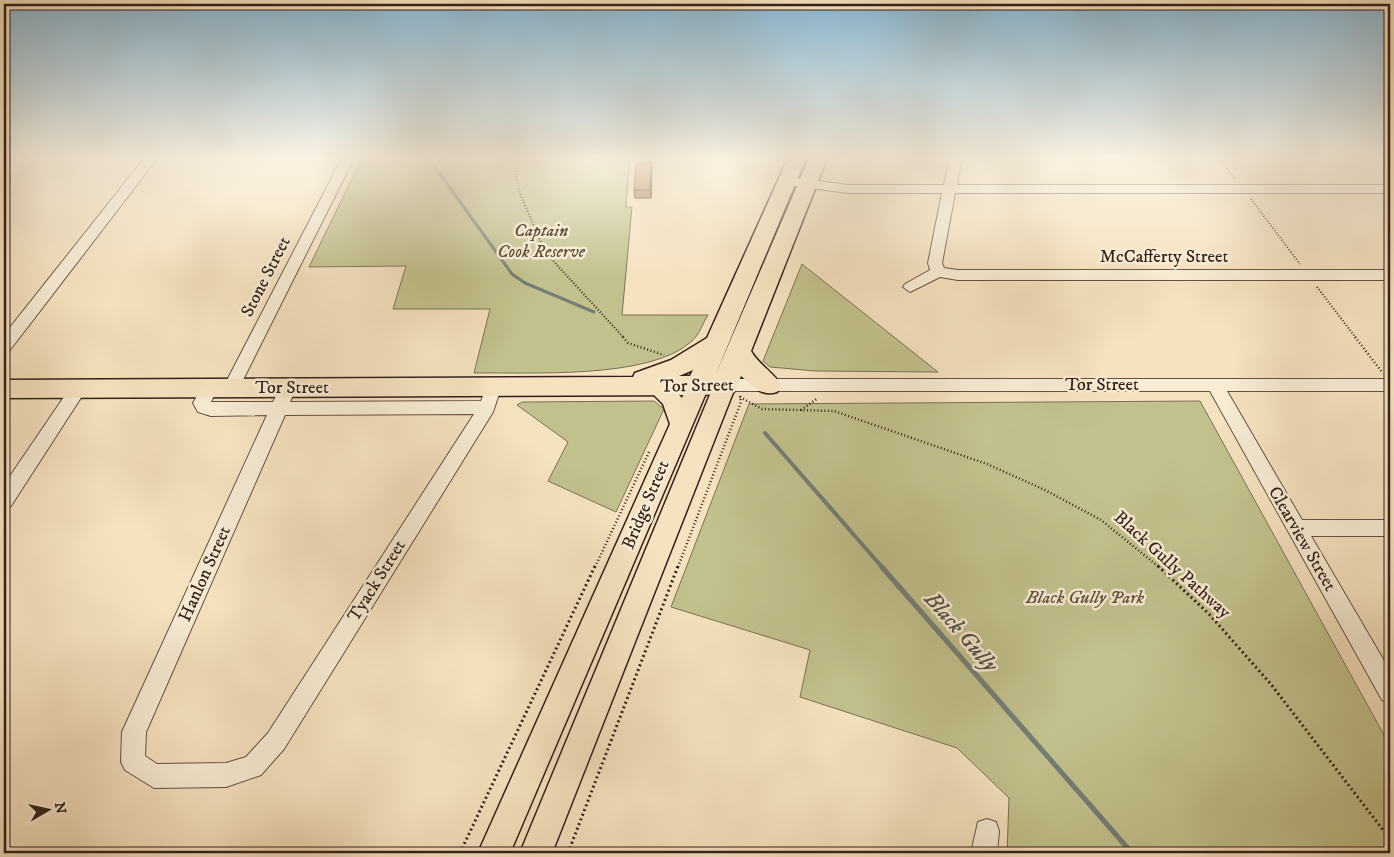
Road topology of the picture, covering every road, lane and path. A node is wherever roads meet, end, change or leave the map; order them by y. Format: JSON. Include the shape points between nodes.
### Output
{"nodes":[{"id":1,"x":122,"y":196,"type":"edge"},
{"id":2,"x":326,"y":196,"type":"edge"},
{"id":3,"x":521,"y":196,"type":"edge"},
{"id":4,"x":791,"y":196,"type":"edge"},
{"id":5,"x":794,"y":196,"type":"edge"},
{"id":6,"x":948,"y":196,"type":"edge"},
{"id":7,"x":938,"y":272,"type":"junction"},
{"id":8,"x":1390,"y":275,"type":"edge"},
{"id":9,"x":910,"y":287,"type":"dead end"},
{"id":10,"x":716,"y":344,"type":"junction"},
{"id":11,"x":4,"y":346,"type":"edge"},
{"id":12,"x":740,"y":352,"type":"junction"},
{"id":13,"x":671,"y":357,"type":"dead end"},
{"id":14,"x":768,"y":385,"type":"junction"},
{"id":15,"x":1390,"y":385,"type":"edge"},
{"id":16,"x":626,"y":386,"type":"junction"},
{"id":17,"x":656,"y":386,"type":"junction"},
{"id":18,"x":698,"y":386,"type":"junction"},
{"id":19,"x":1215,"y":386,"type":"junction"},
{"id":20,"x":220,"y":388,"type":"junction"},
{"id":21,"x":4,"y":389,"type":"edge"},
{"id":22,"x":78,"y":389,"type":"junction"},
{"id":23,"x":732,"y":391,"type":"junction"},
{"id":24,"x":490,"y":398,"type":"junction"},
{"id":25,"x":283,"y":399,"type":"junction"},
{"id":26,"x":681,"y":423,"type":"junction"},
{"id":27,"x":650,"y":449,"type":"dead end"},
{"id":28,"x":4,"y":500,"type":"edge"},
{"id":29,"x":1296,"y":528,"type":"junction"},
{"id":30,"x":1390,"y":528,"type":"edge"},
{"id":31,"x":1390,"y":692,"type":"edge"},
{"id":32,"x":133,"y":762,"type":"joint"},
{"id":33,"x":1390,"y":839,"type":"edge"},
{"id":34,"x":460,"y":853,"type":"edge"},
{"id":35,"x":494,"y":853,"type":"edge"},
{"id":36,"x":536,"y":853,"type":"edge"},
{"id":37,"x":568,"y":853,"type":"edge"}],
"edges":[{"from":1,"to":11,"type":"street"},
{"from":2,"to":20,"type":"street","name":"Stone Street"},
{"from":3,"to":13,"type":"path","via":[[546,253],[628,343],[635,348]]},
{"from":4,"to":10,"type":"highway","name":"Bridge Street"},
{"from":5,"to":12,"type":"highway","name":"Bridge Street"},
{"from":6,"to":7,"type":"street","via":[[935,262]]},
{"from":7,"to":8,"type":"street","name":"McCafferty Street","via":[[958,275]]},
{"from":7,"to":9,"type":"street"},
{"from":10,"to":16,"type":"highway","via":[[680,366]]},
{"from":10,"to":18,"type":"highway","name":"Bridge Street"},
{"from":12,"to":14,"type":"highway","via":[[749,369]]},
{"from":12,"to":23,"type":"highway","name":"Bridge Street"},
{"from":14,"to":19,"type":"street","name":"Tor Street"},
{"from":14,"to":23,"type":"street","name":"Tor Street"},
{"from":15,"to":19,"type":"street","name":"Tor Street"},
{"from":16,"to":17,"type":"highway","name":"Tor Street"},
{"from":16,"to":24,"type":"highway","name":"Tor Street"},
{"from":17,"to":18,"type":"highway","name":"Tor Street"},
{"from":17,"to":26,"type":"main road","via":[[674,402]]},
{"from":18,"to":23,"type":"highway","name":"Tor Street"},
{"from":18,"to":26,"type":"main road","name":"Bridge Street"},
{"from":19,"to":29,"type":"street","name":"Clearview Street"},
{"from":20,"to":22,"type":"highway","name":"Tor Street"},
{"from":20,"to":25,"type":"highway","name":"Tor Street"},
{"from":20,"to":25,"type":"street","via":[[202,404],[207,408]]},
{"from":21,"to":22,"type":"highway","name":"Tor Street"},
{"from":22,"to":28,"type":"street"},
{"from":23,"to":33,"type":"path","name":"Black Gully Pathway","via":[[762,410],[834,411],[987,464],[1101,520],[1150,559],[1209,614],[1270,683]]},
{"from":23,"to":36,"type":"main road","name":"Bridge Street"},
{"from":23,"to":37,"type":"path","via":[[741,402]]},
{"from":24,"to":25,"type":"highway","name":"Tor Street"},
{"from":24,"to":32,"type":"street","name":"Tyack Street","via":[[276,741],[253,767],[226,775],[154,776]]},
{"from":25,"to":32,"type":"street","name":"Hanlon Street","via":[[134,732]]},
{"from":26,"to":35,"type":"main road","name":"Bridge Street"},
{"from":27,"to":34,"type":"path"},
{"from":29,"to":30,"type":"street"},
{"from":29,"to":31,"type":"street","name":"Clearview Street"}]}
